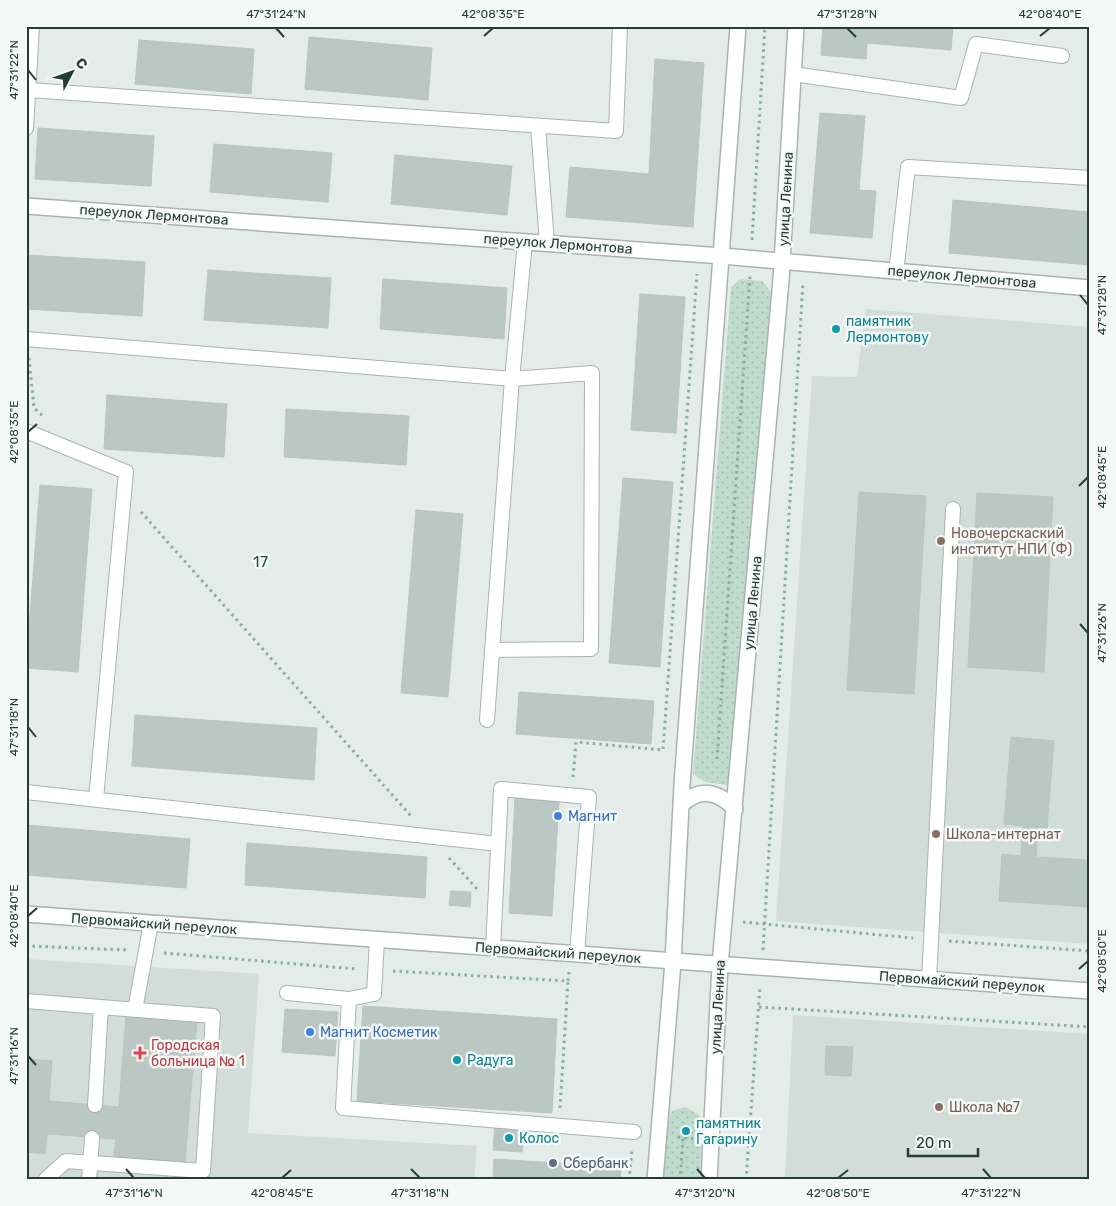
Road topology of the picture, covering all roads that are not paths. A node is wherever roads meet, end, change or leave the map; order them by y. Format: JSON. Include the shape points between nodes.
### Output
{"nodes":[{"id":1,"x":32,"y":26,"type":"edge"},
{"id":2,"x":620,"y":26,"type":"edge"},
{"id":3,"x":738,"y":26,"type":"edge"},
{"id":4,"x":796,"y":26,"type":"edge"},
{"id":5,"x":1062,"y":56,"type":"dead end"},
{"id":6,"x":793,"y":74,"type":"junction"},
{"id":7,"x":28,"y":90,"type":"junction"},
{"id":8,"x":538,"y":126,"type":"junction"},
{"id":9,"x":26,"y":128,"type":"edge"},
{"id":10,"x":1090,"y":178,"type":"edge"},
{"id":11,"x":26,"y":206,"type":"edge"},
{"id":12,"x":525,"y":242,"type":"junction"},
{"id":13,"x":547,"y":243,"type":"junction"},
{"id":14,"x":722,"y":256,"type":"junction"},
{"id":15,"x":782,"y":262,"type":"junction"},
{"id":16,"x":897,"y":264,"type":"dead end"},
{"id":17,"x":1090,"y":288,"type":"edge"},
{"id":18,"x":27,"y":340,"type":"edge"},
{"id":19,"x":512,"y":379,"type":"junction"},
{"id":20,"x":26,"y":431,"type":"edge"},
{"id":21,"x":953,"y":509,"type":"dead end"},
{"id":22,"x":492,"y":650,"type":"junction"},
{"id":23,"x":487,"y":720,"type":"dead end"},
{"id":24,"x":26,"y":792,"type":"edge"},
{"id":25,"x":96,"y":799,"type":"junction"},
{"id":26,"x":681,"y":805,"type":"junction"},
{"id":27,"x":735,"y":809,"type":"junction"},
{"id":28,"x":498,"y":844,"type":"junction"},
{"id":29,"x":26,"y":914,"type":"edge"},
{"id":30,"x":151,"y":923,"type":"junction"},
{"id":31,"x":377,"y":940,"type":"junction"},
{"id":32,"x":493,"y":948,"type":"junction"},
{"id":33,"x":574,"y":954,"type":"junction"},
{"id":34,"x":673,"y":962,"type":"junction"},
{"id":35,"x":720,"y":965,"type":"junction"},
{"id":36,"x":929,"y":980,"type":"junction"},
{"id":37,"x":1090,"y":991,"type":"edge"},
{"id":38,"x":287,"y":993,"type":"dead end"},
{"id":39,"x":349,"y":999,"type":"junction"},
{"id":40,"x":26,"y":1001,"type":"edge"},
{"id":41,"x":101,"y":1007,"type":"junction"},
{"id":42,"x":135,"y":1010,"type":"junction"},
{"id":43,"x":95,"y":1105,"type":"dead end"},
{"id":44,"x":634,"y":1132,"type":"dead end"},
{"id":45,"x":92,"y":1138,"type":"dead end"},
{"id":46,"x":91,"y":1161,"type":"junction"},
{"id":47,"x":46,"y":1180,"type":"edge"},
{"id":48,"x":89,"y":1180,"type":"edge"},
{"id":49,"x":655,"y":1180,"type":"edge"},
{"id":50,"x":709,"y":1180,"type":"edge"}],
"edges":[{"from":1,"to":7,"type":"lane"},
{"from":2,"to":8,"type":"lane","via":[[616,131]]},
{"from":3,"to":14,"type":"street"},
{"from":4,"to":6,"type":"street","name":"улица Ленина"},
{"from":5,"to":6,"type":"lane","via":[[976,44],[961,98]]},
{"from":6,"to":15,"type":"street","name":"улица Ленина"},
{"from":7,"to":8,"type":"lane"},
{"from":7,"to":9,"type":"lane"},
{"from":8,"to":13,"type":"lane"},
{"from":10,"to":16,"type":"lane","via":[[908,167]]},
{"from":11,"to":12,"type":"street","name":"переулок Лермонтова"},
{"from":12,"to":13,"type":"street","name":"переулок Лермонтова"},
{"from":12,"to":19,"type":"lane"},
{"from":13,"to":14,"type":"street","name":"переулок Лермонтова"},
{"from":14,"to":15,"type":"street","name":"переулок Лермонтова"},
{"from":14,"to":26,"type":"street"},
{"from":15,"to":17,"type":"street","name":"переулок Лермонтова"},
{"from":15,"to":27,"type":"street","name":"улица Ленина"},
{"from":18,"to":19,"type":"lane"},
{"from":19,"to":22,"type":"lane"},
{"from":19,"to":22,"type":"lane","via":[[592,373],[591,648]]},
{"from":20,"to":25,"type":"lane","via":[[126,472]]},
{"from":21,"to":36,"type":"lane"},
{"from":22,"to":23,"type":"lane"},
{"from":24,"to":25,"type":"lane"},
{"from":25,"to":28,"type":"lane"},
{"from":26,"to":27,"type":"street","via":[[696,794],[709,792],[721,796]]},
{"from":26,"to":34,"type":"street"},
{"from":27,"to":35,"type":"street","name":"улица Ленина"},
{"from":28,"to":32,"type":"lane"},
{"from":28,"to":33,"type":"lane","via":[[501,789],[590,798]]},
{"from":29,"to":30,"type":"street","name":"Первомайский переулок"},
{"from":30,"to":31,"type":"street","name":"Первомайский переулок"},
{"from":30,"to":42,"type":"lane"},
{"from":31,"to":32,"type":"street","name":"Первомайский переулок"},
{"from":31,"to":39,"type":"lane","via":[[374,994]]},
{"from":32,"to":33,"type":"street","name":"Первомайский переулок"},
{"from":33,"to":34,"type":"street","name":"Первомайский переулок"},
{"from":34,"to":35,"type":"street","name":"Первомайский переулок"},
{"from":34,"to":49,"type":"street"},
{"from":35,"to":36,"type":"street","name":"Первомайский переулок"},
{"from":35,"to":50,"type":"street","name":"улица Ленина"},
{"from":36,"to":37,"type":"street","name":"Первомайский переулок"},
{"from":38,"to":39,"type":"lane"},
{"from":39,"to":44,"type":"lane","via":[[343,1108]]},
{"from":40,"to":41,"type":"lane"},
{"from":41,"to":42,"type":"lane"},
{"from":41,"to":43,"type":"lane"},
{"from":42,"to":46,"type":"lane","via":[[213,1016],[203,1171]]},
{"from":45,"to":46,"type":"lane"},
{"from":46,"to":47,"type":"lane","via":[[66,1161]]},
{"from":46,"to":48,"type":"lane"}]}
